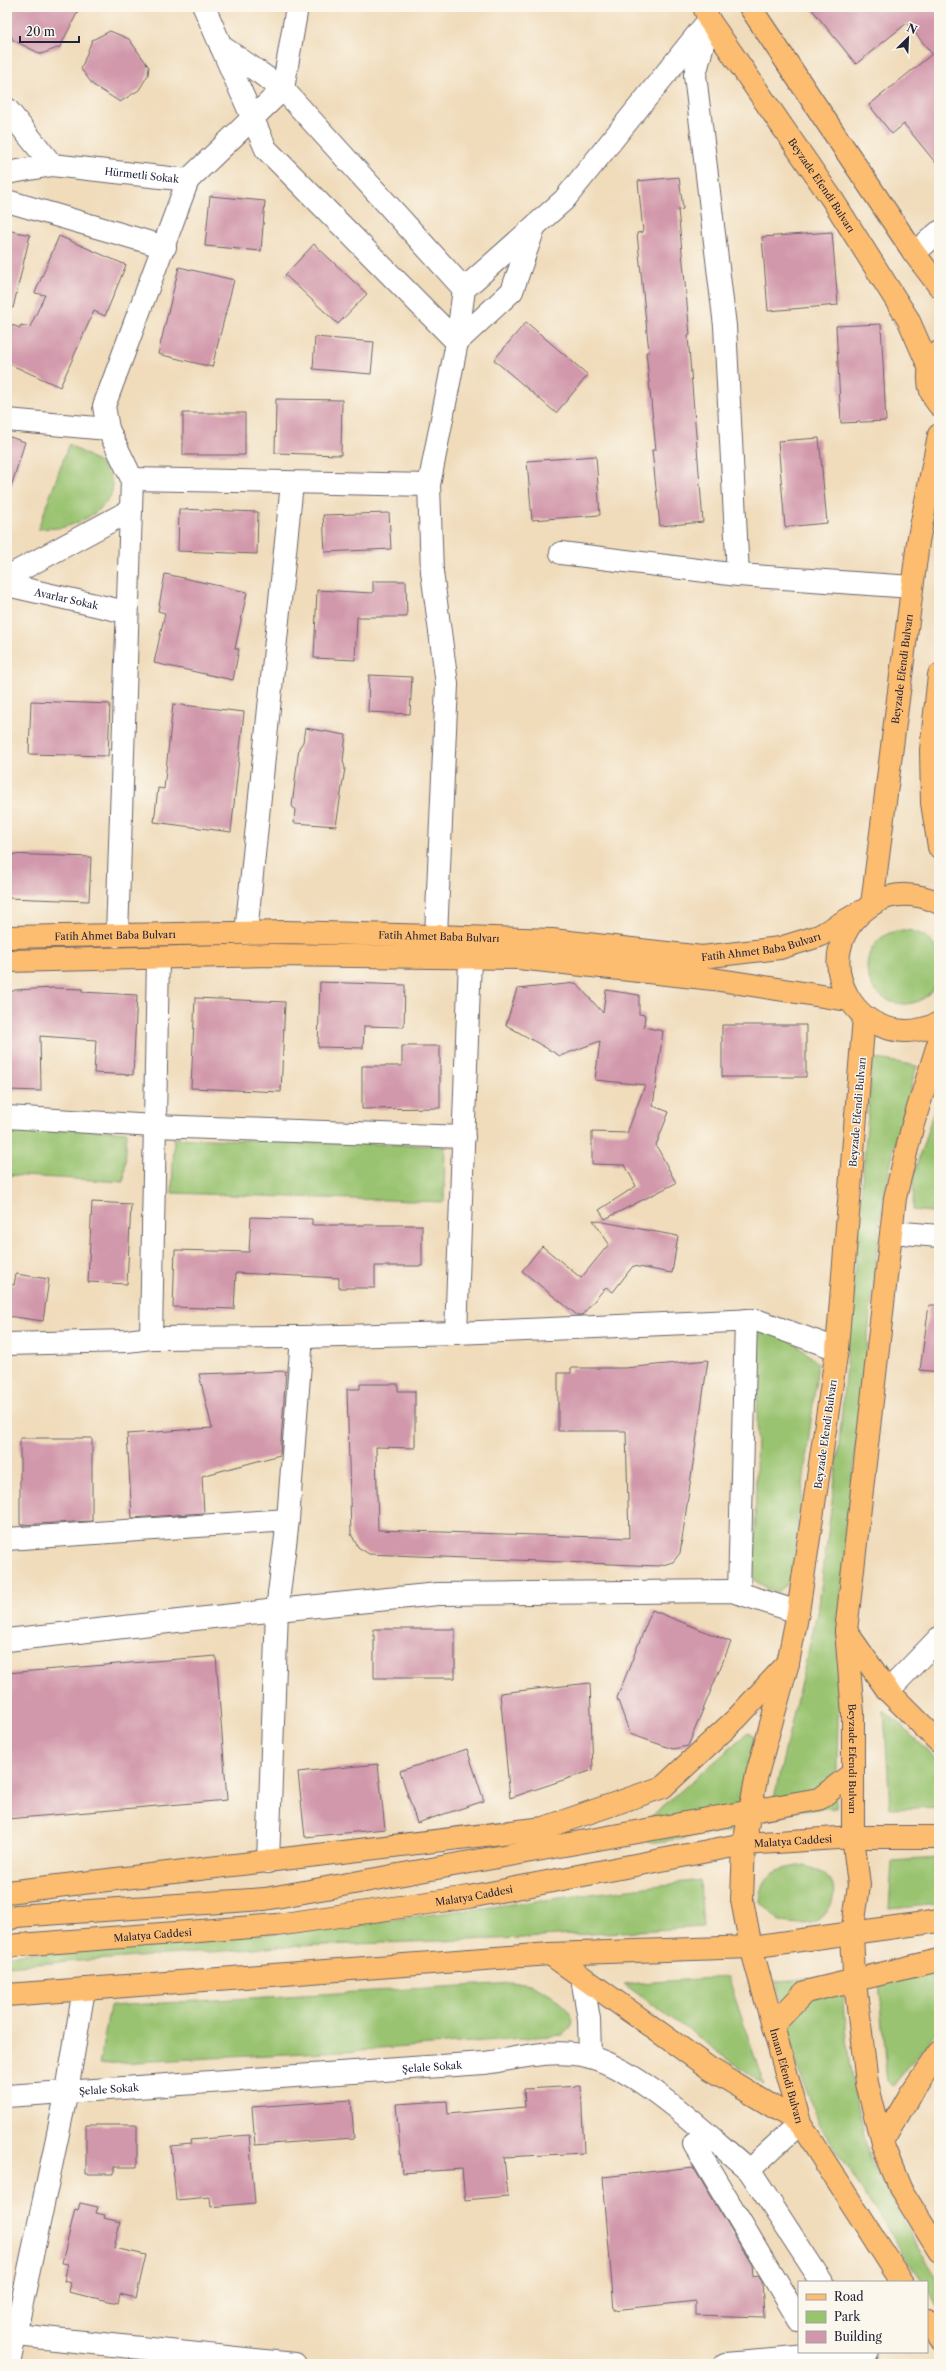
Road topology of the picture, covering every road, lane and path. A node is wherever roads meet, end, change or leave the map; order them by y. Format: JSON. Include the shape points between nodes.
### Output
{"nodes":[{"id":1,"x":204,"y":7,"type":"edge"},
{"id":2,"x":297,"y":7,"type":"edge"},
{"id":3,"x":750,"y":7,"type":"edge"},
{"id":4,"x":706,"y":14,"type":"edge"},
{"id":5,"x":221,"y":46,"type":"junction"},
{"id":6,"x":673,"y":66,"type":"junction"},
{"id":7,"x":695,"y":75,"type":"junction"},
{"id":8,"x":283,"y":89,"type":"junction"},
{"id":9,"x":7,"y":108,"type":"edge"},
{"id":10,"x":252,"y":118,"type":"junction"},
{"id":11,"x":52,"y":166,"type":"junction"},
{"id":12,"x":7,"y":173,"type":"edge"},
{"id":13,"x":188,"y":180,"type":"junction"},
{"id":14,"x":7,"y":201,"type":"edge"},
{"id":15,"x":533,"y":230,"type":"junction"},
{"id":16,"x":939,"y":232,"type":"edge"},
{"id":17,"x":165,"y":247,"type":"junction"},
{"id":18,"x":914,"y":252,"type":"junction"},
{"id":19,"x":939,"y":286,"type":"edge"},
{"id":20,"x":464,"y":289,"type":"junction"},
{"id":21,"x":457,"y":342,"type":"junction"},
{"id":22,"x":934,"y":361,"type":"edge"},
{"id":23,"x":939,"y":405,"type":"edge"},
{"id":24,"x":7,"y":420,"type":"edge"},
{"id":25,"x":108,"y":429,"type":"junction"},
{"id":26,"x":939,"y":435,"type":"edge"},
{"id":27,"x":132,"y":479,"type":"junction"},
{"id":28,"x":292,"y":483,"type":"junction"},
{"id":29,"x":430,"y":485,"type":"junction"},
{"id":30,"x":131,"y":510,"type":"junction"},
{"id":31,"x":561,"y":553,"type":"dead end"},
{"id":32,"x":738,"y":575,"type":"junction"},
{"id":33,"x":7,"y":577,"type":"edge"},
{"id":34,"x":7,"y":585,"type":"edge"},
{"id":35,"x":912,"y":587,"type":"junction"},
{"id":36,"x":126,"y":612,"type":"junction"},
{"id":37,"x":939,"y":675,"type":"edge"},
{"id":38,"x":935,"y":750,"type":"edge"},
{"id":39,"x":939,"y":847,"type":"edge"},
{"id":40,"x":939,"y":903,"type":"edge"},
{"id":41,"x":866,"y":908,"type":"junction"},
{"id":42,"x":246,"y":933,"type":"junction"},
{"id":43,"x":118,"y":936,"type":"junction"},
{"id":44,"x":436,"y":936,"type":"junction"},
{"id":45,"x":7,"y":937,"type":"edge"},
{"id":46,"x":158,"y":958,"type":"junction"},
{"id":47,"x":470,"y":959,"type":"junction"},
{"id":48,"x":7,"y":961,"type":"edge"},
{"id":49,"x":848,"y":1000,"type":"junction"},
{"id":50,"x":864,"y":1017,"type":"junction"},
{"id":51,"x":939,"y":1023,"type":"edge"},
{"id":52,"x":939,"y":1041,"type":"edge"},
{"id":53,"x":7,"y":1117,"type":"edge"},
{"id":54,"x":154,"y":1126,"type":"junction"},
{"id":55,"x":464,"y":1137,"type":"junction"},
{"id":56,"x":892,"y":1232,"type":"junction"},
{"id":57,"x":939,"y":1236,"type":"edge"},
{"id":58,"x":746,"y":1320,"type":"junction"},
{"id":59,"x":456,"y":1333,"type":"junction"},
{"id":60,"x":302,"y":1337,"type":"junction"},
{"id":61,"x":152,"y":1338,"type":"junction"},
{"id":62,"x":7,"y":1344,"type":"edge"},
{"id":63,"x":837,"y":1349,"type":"junction"},
{"id":64,"x":288,"y":1520,"type":"junction"},
{"id":65,"x":7,"y":1539,"type":"edge"},
{"id":66,"x":739,"y":1593,"type":"junction"},
{"id":67,"x":277,"y":1610,"type":"junction"},
{"id":68,"x":798,"y":1612,"type":"junction"},
{"id":69,"x":846,"y":1631,"type":"junction"},
{"id":70,"x":939,"y":1638,"type":"edge"},
{"id":71,"x":7,"y":1640,"type":"edge"},
{"id":72,"x":788,"y":1663,"type":"junction"},
{"id":73,"x":888,"y":1691,"type":"junction"},
{"id":74,"x":939,"y":1742,"type":"edge"},
{"id":75,"x":853,"y":1773,"type":"junction"},
{"id":76,"x":750,"y":1811,"type":"junction"},
{"id":77,"x":853,"y":1837,"type":"junction"},
{"id":78,"x":939,"y":1837,"type":"edge"},
{"id":79,"x":744,"y":1844,"type":"junction"},
{"id":80,"x":268,"y":1862,"type":"junction"},
{"id":81,"x":7,"y":1892,"type":"edge"},
{"id":82,"x":7,"y":1920,"type":"edge"},
{"id":83,"x":939,"y":1921,"type":"edge"},
{"id":84,"x":852,"y":1934,"type":"junction"},
{"id":85,"x":7,"y":1946,"type":"edge"},
{"id":86,"x":751,"y":1947,"type":"junction"},
{"id":87,"x":550,"y":1954,"type":"junction"},
{"id":88,"x":939,"y":1960,"type":"edge"},
{"id":89,"x":582,"y":1978,"type":"junction"},
{"id":90,"x":854,"y":1980,"type":"junction"},
{"id":91,"x":84,"y":1989,"type":"junction"},
{"id":92,"x":7,"y":1995,"type":"edge"},
{"id":93,"x":773,"y":2025,"type":"junction"},
{"id":94,"x":939,"y":2052,"type":"edge"},
{"id":95,"x":590,"y":2057,"type":"junction"},
{"id":96,"x":67,"y":2091,"type":"junction"},
{"id":97,"x":7,"y":2096,"type":"edge"},
{"id":98,"x":800,"y":2124,"type":"junction"},
{"id":99,"x":715,"y":2142,"type":"junction"},
{"id":100,"x":882,"y":2144,"type":"junction"},
{"id":101,"x":749,"y":2170,"type":"junction"},
{"id":102,"x":939,"y":2251,"type":"edge"},
{"id":103,"x":821,"y":2281,"type":"edge"},
{"id":104,"x":901,"y":2281,"type":"edge"},
{"id":105,"x":798,"y":2318,"type":"edge"},
{"id":106,"x":928,"y":2322,"type":"edge"},
{"id":107,"x":11,"y":2334,"type":"edge"},
{"id":108,"x":939,"y":2339,"type":"edge"},
{"id":109,"x":842,"y":2353,"type":"edge"},
{"id":110,"x":869,"y":2353,"type":"edge"},
{"id":111,"x":816,"y":2354,"type":"edge"},
{"id":112,"x":9,"y":2364,"type":"edge"},
{"id":113,"x":290,"y":2364,"type":"edge"},
{"id":114,"x":295,"y":2364,"type":"edge"},
{"id":115,"x":725,"y":2364,"type":"edge"},
{"id":116,"x":876,"y":2364,"type":"edge"}],
"edges":[{"from":1,"to":5,"type":"street"},
{"from":2,"to":8,"type":"street"},
{"from":3,"to":18,"type":"main road"},
{"from":4,"to":6,"type":"street"},
{"from":4,"to":7,"type":"street"},
{"from":4,"to":22,"type":"main road","name":"Beyzade Efendi Bulvarı","via":[[832,200]]},
{"from":5,"to":8,"type":"street"},
{"from":5,"to":10,"type":"street"},
{"from":6,"to":7,"type":"street"},
{"from":6,"to":15,"type":"street","via":[[564,200]]},
{"from":7,"to":32,"type":"street","via":[[725,326]]},
{"from":8,"to":10,"type":"street","name":"Hürmetli Sokak"},
{"from":8,"to":20,"type":"street"},
{"from":9,"to":11,"type":"street"},
{"from":10,"to":13,"type":"street","name":"Hürmetli Sokak"},
{"from":10,"to":21,"type":"street","via":[[266,149]]},
{"from":11,"to":12,"type":"street","name":"Hürmetli Sokak"},
{"from":11,"to":13,"type":"street","name":"Hürmetli Sokak"},
{"from":13,"to":17,"type":"street"},
{"from":14,"to":17,"type":"street"},
{"from":15,"to":20,"type":"street"},
{"from":15,"to":21,"type":"street","via":[[512,291]]},
{"from":16,"to":18,"type":"street"},
{"from":17,"to":25,"type":"street","via":[[104,406]]},
{"from":18,"to":19,"type":"main road"},
{"from":20,"to":21,"type":"street"},
{"from":21,"to":29,"type":"street"},
{"from":22,"to":23,"type":"main road","via":[[931,391]]},
{"from":24,"to":25,"type":"street"},
{"from":25,"to":27,"type":"street"},
{"from":26,"to":35,"type":"main road","name":"Beyzade Efendi Bulvarı"},
{"from":27,"to":28,"type":"street"},
{"from":27,"to":30,"type":"street"},
{"from":28,"to":29,"type":"street"},
{"from":28,"to":42,"type":"street"},
{"from":29,"to":44,"type":"street","via":[[432,572],[447,684]]},
{"from":30,"to":33,"type":"street"},
{"from":30,"to":36,"type":"street"},
{"from":31,"to":32,"type":"street"},
{"from":32,"to":35,"type":"street"},
{"from":34,"to":36,"type":"street","name":"Avarlar Sokak"},
{"from":35,"to":41,"type":"main road","name":"Beyzade Efendi Bulvarı"},
{"from":36,"to":43,"type":"street"},
{"from":37,"to":38,"type":"main road"},
{"from":38,"to":39,"type":"main road","via":[[932,803]]},
{"from":40,"to":41,"type":"main road","name":"Fatih Ahmet Baba Bulvarı","via":[[927,897],[904,894],[880,899]]},
{"from":41,"to":44,"type":"main road","name":"Fatih Ahmet Baba Bulvarı","via":[[819,936],[780,948],[702,957],[552,940]]},
{"from":41,"to":49,"type":"main road","via":[[845,931],[838,954],[839,977]]},
{"from":42,"to":43,"type":"main road","name":"Fatih Ahmet Baba Bulvarı"},
{"from":42,"to":44,"type":"main road","name":"Fatih Ahmet Baba Bulvarı"},
{"from":43,"to":45,"type":"main road","name":"Fatih Ahmet Baba Bulvarı"},
{"from":46,"to":47,"type":"main road","name":"Fatih Ahmet Baba Bulvarı","via":[[272,955]]},
{"from":46,"to":48,"type":"main road","name":"Fatih Ahmet Baba Bulvarı"},
{"from":46,"to":54,"type":"street"},
{"from":47,"to":49,"type":"main road","name":"Fatih Ahmet Baba Bulvarı","via":[[518,958],[713,978]]},
{"from":47,"to":55,"type":"street"},
{"from":49,"to":50,"type":"main road"},
{"from":50,"to":51,"type":"main road","via":[[883,1028],[904,1031],[926,1029]]},
{"from":50,"to":63,"type":"main road","name":"Beyzade Efendi Bulvarı"},
{"from":52,"to":56,"type":"main road","name":"Beyzade Efendi Bulvarı","via":[[913,1124],[895,1198]]},
{"from":53,"to":54,"type":"street"},
{"from":54,"to":55,"type":"street"},
{"from":54,"to":61,"type":"street"},
{"from":55,"to":59,"type":"street"},
{"from":56,"to":57,"type":"street"},
{"from":56,"to":69,"type":"main road","name":"Beyzade Efendi Bulvarı"},
{"from":58,"to":59,"type":"street"},
{"from":58,"to":63,"type":"street","via":[[756,1320]]},
{"from":58,"to":66,"type":"street"},
{"from":59,"to":60,"type":"street"},
{"from":60,"to":61,"type":"street"},
{"from":60,"to":64,"type":"street"},
{"from":61,"to":62,"type":"street"},
{"from":63,"to":68,"type":"main road","name":"Beyzade Efendi Bulvarı"},
{"from":64,"to":65,"type":"street"},
{"from":64,"to":67,"type":"street"},
{"from":66,"to":67,"type":"street","via":[[726,1591],[438,1594]]},
{"from":66,"to":68,"type":"street"},
{"from":67,"to":71,"type":"street"},
{"from":67,"to":80,"type":"street"},
{"from":68,"to":72,"type":"main road","name":"Beyzade Efendi Bulvarı"},
{"from":69,"to":73,"type":"main road"},
{"from":69,"to":75,"type":"main road","name":"Beyzade Efendi Bulvarı","via":[[853,1712]]},
{"from":70,"to":73,"type":"street"},
{"from":72,"to":76,"type":"main road","name":"Beyzade Efendi Bulvarı","via":[[757,1774]]},
{"from":72,"to":80,"type":"main road","via":[[736,1719],[663,1787],[544,1828]]},
{"from":73,"to":74,"type":"main road"},
{"from":75,"to":76,"type":"main road","via":[[819,1799]]},
{"from":75,"to":77,"type":"main road","name":"Beyzade Efendi Bulvarı"},
{"from":76,"to":79,"type":"main road","name":"Beyzade Efendi Bulvarı"},
{"from":76,"to":82,"type":"main road","via":[[265,1899],[16,1916]]},
{"from":77,"to":78,"type":"main road","name":"Malatya Caddesi"},
{"from":77,"to":79,"type":"main road","name":"Malatya Caddesi"},
{"from":77,"to":84,"type":"main road","via":[[859,1885]]},
{"from":79,"to":85,"type":"main road","name":"Malatya Caddesi","via":[[469,1896],[277,1925]]},
{"from":79,"to":86,"type":"main road","name":"İmam Efendi Bulvarı","via":[[742,1900]]},
{"from":80,"to":81,"type":"main road"},
{"from":83,"to":84,"type":"main road"},
{"from":84,"to":86,"type":"main road"},
{"from":84,"to":90,"type":"main road"},
{"from":86,"to":87,"type":"main road"},
{"from":86,"to":93,"type":"main road","name":"İmam Efendi Bulvarı"},
{"from":87,"to":89,"type":"main road"},
{"from":87,"to":91,"type":"main road"},
{"from":88,"to":90,"type":"main road"},
{"from":89,"to":95,"type":"street","via":[[589,2019]]},
{"from":89,"to":98,"type":"main road","via":[[708,2068]]},
{"from":90,"to":93,"type":"main road","via":[[805,1992]]},
{"from":90,"to":100,"type":"main road","via":[[867,2082]]},
{"from":91,"to":92,"type":"main road"},
{"from":91,"to":96,"type":"street"},
{"from":93,"to":98,"type":"main road","name":"İmam Efendi Bulvarı"},
{"from":94,"to":100,"type":"main road","via":[[911,2093]]},
{"from":95,"to":96,"type":"street","name":"Şelale Sokak","via":[[559,2053],[484,2063]]},
{"from":95,"to":99,"type":"street","name":"Şelale Sokak","via":[[603,2061],[652,2089]]},
{"from":96,"to":97,"type":"street","name":"Şelale Sokak"},
{"from":96,"to":107,"type":"street"},
{"from":98,"to":101,"type":"street"},
{"from":98,"to":104,"type":"main road","name":"İmam Efendi Bulvarı"},
{"from":99,"to":101,"type":"street","name":"Şelale Sokak"},
{"from":99,"to":105,"type":"street","via":[[694,2144]]},
{"from":100,"to":102,"type":"main road","via":[[900,2188]]},
{"from":101,"to":103,"type":"street","name":"Şelale Sokak"},
{"from":106,"to":108,"type":"main road"},
{"from":107,"to":112,"type":"street"},
{"from":107,"to":113,"type":"street"},
{"from":109,"to":111,"type":"street"},
{"from":110,"to":116,"type":"street"},
{"from":111,"to":115,"type":"street"},
{"from":113,"to":114,"type":"street"}]}
